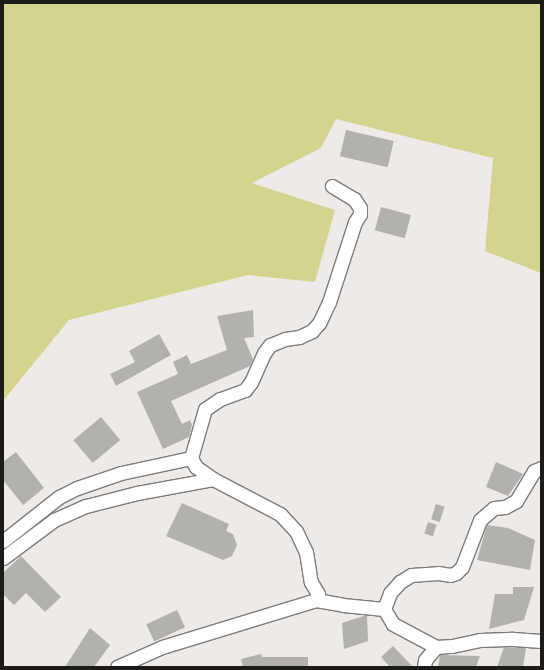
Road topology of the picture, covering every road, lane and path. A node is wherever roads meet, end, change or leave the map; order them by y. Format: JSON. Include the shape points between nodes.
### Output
{"nodes":[{"id":1,"x":332,"y":186,"type":"dead end"},
{"id":2,"x":191,"y":458,"type":"junction"},
{"id":3,"x":541,"y":468,"type":"edge"},
{"id":4,"x":213,"y":479,"type":"junction"},
{"id":5,"x":3,"y":541,"type":"edge"},
{"id":6,"x":3,"y":558,"type":"edge"},
{"id":7,"x":316,"y":600,"type":"junction"},
{"id":8,"x":384,"y":609,"type":"junction"},
{"id":9,"x":541,"y":641,"type":"edge"},
{"id":10,"x":436,"y":647,"type":"junction"},
{"id":11,"x":117,"y":667,"type":"edge"},
{"id":12,"x":424,"y":667,"type":"edge"}],
"edges":[{"from":1,"to":2,"type":"street","via":[[354,199],[360,208],[360,214],[319,323],[312,331],[270,345],[245,390],[220,399],[205,409]]},
{"from":2,"to":4,"type":"street","via":[[196,467]]},
{"from":2,"to":5,"type":"street","via":[[121,473],[77,488],[42,509]]},
{"from":3,"to":8,"type":"street","via":[[534,471],[516,501],[505,507],[494,508],[480,520],[462,567],[456,573],[412,575],[400,582],[390,593]]},
{"from":4,"to":6,"type":"street","via":[[136,493],[80,508],[54,520]]},
{"from":4,"to":7,"type":"street","via":[[280,514],[296,531],[306,552],[312,582],[318,594]]},
{"from":7,"to":8,"type":"street"},
{"from":7,"to":11,"type":"street","via":[[162,647]]},
{"from":8,"to":10,"type":"street","via":[[393,624]]},
{"from":9,"to":10,"type":"street","via":[[480,640]]},
{"from":10,"to":12,"type":"street","via":[[425,660]]}]}
